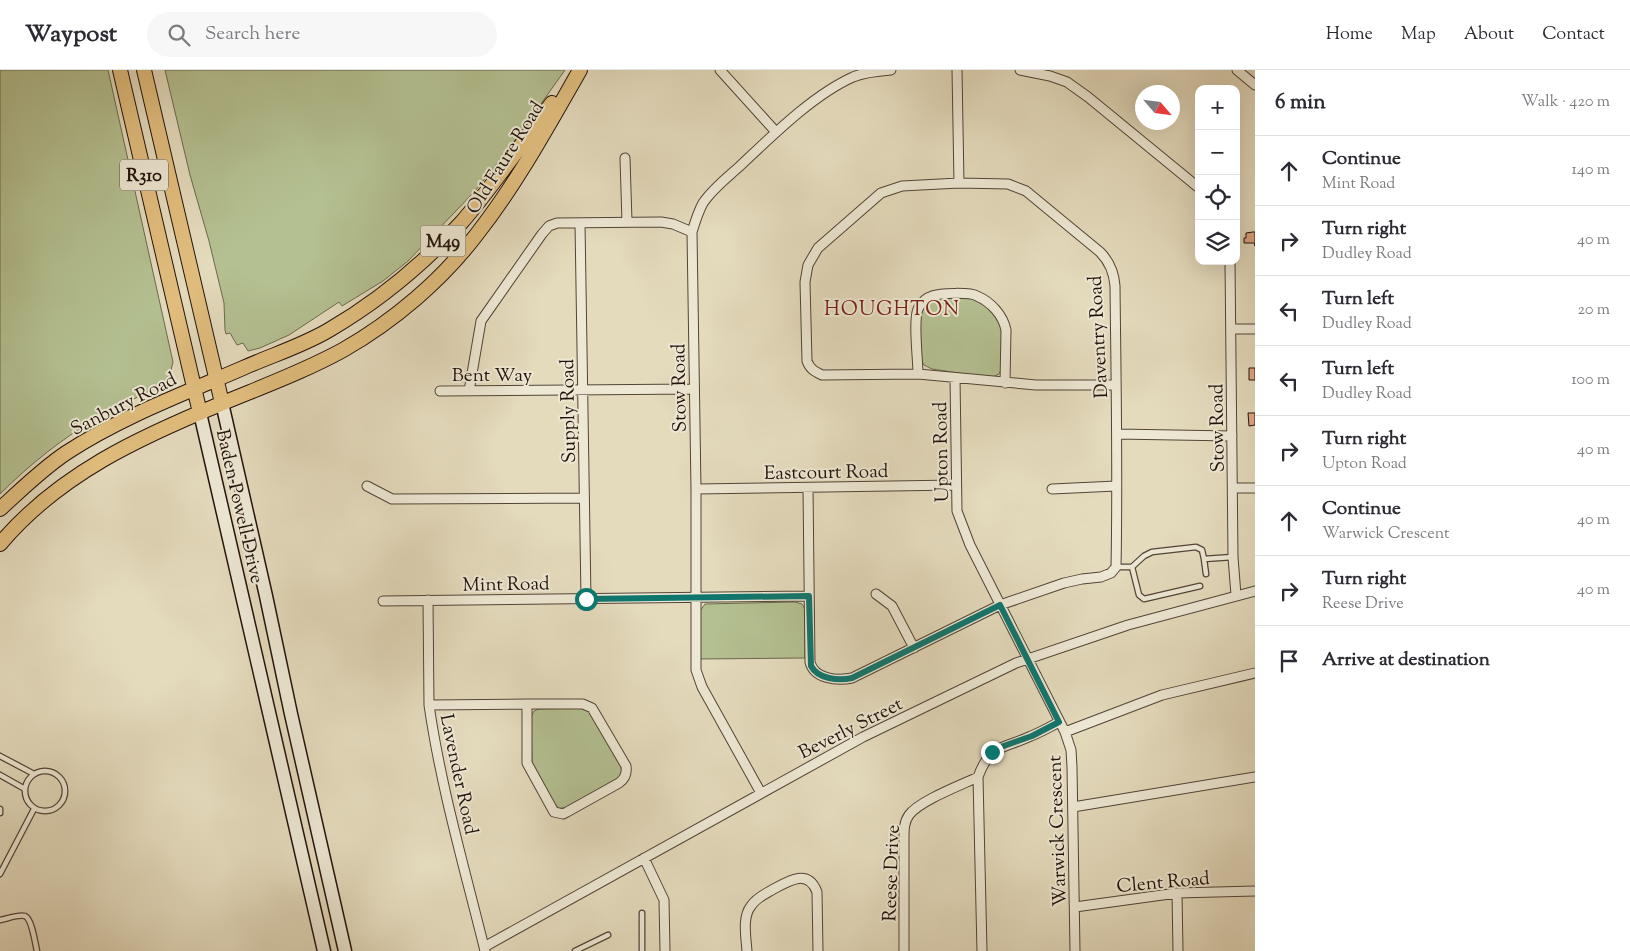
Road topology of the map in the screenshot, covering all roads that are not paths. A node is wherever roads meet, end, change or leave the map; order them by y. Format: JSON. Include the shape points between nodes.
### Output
{"nodes":[{"id":1,"x":120,"y":70,"type":"edge"},
{"id":2,"x":144,"y":70,"type":"edge"},
{"id":3,"x":578,"y":70,"type":"edge"},
{"id":4,"x":720,"y":70,"type":"edge"},
{"id":5,"x":891,"y":70,"type":"edge"},
{"id":6,"x":957,"y":70,"type":"edge"},
{"id":7,"x":1020,"y":70,"type":"edge"},
{"id":8,"x":1237,"y":70,"type":"edge"},
{"id":9,"x":1255,"y":85,"type":"edge"},
{"id":10,"x":776,"y":132,"type":"junction"},
{"id":11,"x":625,"y":158,"type":"dead end"},
{"id":12,"x":959,"y":183,"type":"junction"},
{"id":13,"x":1195,"y":185,"type":"edge"},
{"id":14,"x":627,"y":222,"type":"junction"},
{"id":15,"x":580,"y":223,"type":"junction"},
{"id":16,"x":692,"y":232,"type":"junction"},
{"id":17,"x":1230,"y":265,"type":"edge"},
{"id":18,"x":1231,"y":329,"type":"junction"},
{"id":19,"x":1255,"y":329,"type":"edge"},
{"id":20,"x":918,"y":374,"type":"junction"},
{"id":21,"x":955,"y":378,"type":"junction"},
{"id":22,"x":216,"y":380,"type":"junction"},
{"id":23,"x":1005,"y":383,"type":"junction"},
{"id":24,"x":1116,"y":385,"type":"junction"},
{"id":25,"x":194,"y":388,"type":"junction"},
{"id":26,"x":694,"y":389,"type":"junction"},
{"id":27,"x":582,"y":390,"type":"junction"},
{"id":28,"x":440,"y":391,"type":"dead end"},
{"id":29,"x":469,"y":391,"type":"junction"},
{"id":30,"x":222,"y":403,"type":"junction"},
{"id":31,"x":200,"y":413,"type":"junction"},
{"id":32,"x":1117,"y":434,"type":"junction"},
{"id":33,"x":1232,"y":436,"type":"junction"},
{"id":34,"x":956,"y":485,"type":"junction"},
{"id":35,"x":367,"y":486,"type":"dead end"},
{"id":36,"x":1116,"y":486,"type":"junction"},
{"id":37,"x":808,"y":488,"type":"junction"},
{"id":38,"x":1233,"y":488,"type":"junction"},
{"id":39,"x":1255,"y":488,"type":"edge"},
{"id":40,"x":696,"y":489,"type":"junction"},
{"id":41,"x":1052,"y":489,"type":"dead end"},
{"id":42,"x":584,"y":498,"type":"junction"},
{"id":43,"x":0,"y":509,"type":"edge"},
{"id":44,"x":0,"y":544,"type":"edge"},
{"id":45,"x":1233,"y":557,"type":"junction"},
{"id":46,"x":1204,"y":559,"type":"junction"},
{"id":47,"x":1116,"y":567,"type":"junction"},
{"id":48,"x":1132,"y":568,"type":"junction"},
{"id":49,"x":1206,"y":574,"type":"dead end"},
{"id":50,"x":1200,"y":586,"type":"dead end"},
{"id":51,"x":1255,"y":591,"type":"edge"},
{"id":52,"x":876,"y":594,"type":"dead end"},
{"id":53,"x":1236,"y":595,"type":"junction"},
{"id":54,"x":809,"y":596,"type":"junction"},
{"id":55,"x":696,"y":597,"type":"junction"},
{"id":56,"x":586,"y":599,"type":"junction"},
{"id":57,"x":428,"y":600,"type":"junction"},
{"id":58,"x":383,"y":601,"type":"dead end"},
{"id":59,"x":1000,"y":605,"type":"junction"},
{"id":60,"x":914,"y":648,"type":"junction"},
{"id":61,"x":1027,"y":660,"type":"junction"},
{"id":62,"x":1255,"y":673,"type":"edge"},
{"id":63,"x":527,"y":704,"type":"junction"},
{"id":64,"x":429,"y":705,"type":"junction"},
{"id":65,"x":1059,"y":722,"type":"junction"},
{"id":66,"x":1065,"y":732,"type":"junction"},
{"id":67,"x":0,"y":756,"type":"edge"},
{"id":68,"x":34,"y":774,"type":"junction"},
{"id":69,"x":0,"y":776,"type":"edge"},
{"id":70,"x":978,"y":777,"type":"junction"},
{"id":71,"x":1255,"y":777,"type":"edge"},
{"id":72,"x":25,"y":789,"type":"junction"},
{"id":73,"x":761,"y":793,"type":"junction"},
{"id":74,"x":1073,"y":807,"type":"junction"},
{"id":75,"x":0,"y":809,"type":"edge"},
{"id":76,"x":34,"y":809,"type":"junction"},
{"id":77,"x":0,"y":813,"type":"edge"},
{"id":78,"x":644,"y":858,"type":"junction"},
{"id":79,"x":0,"y":874,"type":"edge"},
{"id":80,"x":1255,"y":891,"type":"edge"},
{"id":81,"x":1177,"y":893,"type":"junction"},
{"id":82,"x":1075,"y":907,"type":"junction"},
{"id":83,"x":642,"y":913,"type":"dead end"},
{"id":84,"x":0,"y":920,"type":"edge"},
{"id":85,"x":608,"y":935,"type":"dead end"},
{"id":86,"x":485,"y":949,"type":"edge"},
{"id":87,"x":37,"y":951,"type":"edge"},
{"id":88,"x":324,"y":951,"type":"edge"},
{"id":89,"x":345,"y":951,"type":"edge"},
{"id":90,"x":575,"y":951,"type":"edge"},
{"id":91,"x":642,"y":951,"type":"edge"},
{"id":92,"x":665,"y":951,"type":"edge"},
{"id":93,"x":746,"y":951,"type":"edge"},
{"id":94,"x":818,"y":951,"type":"edge"},
{"id":95,"x":904,"y":951,"type":"edge"},
{"id":96,"x":982,"y":951,"type":"edge"},
{"id":97,"x":1075,"y":951,"type":"edge"},
{"id":98,"x":1178,"y":951,"type":"edge"}],
"edges":[{"from":1,"to":25,"type":"main road","name":"Baden Powell Drive","number":"R310"},
{"from":2,"to":22,"type":"main road","name":"Baden Powell Drive","number":"R310"},
{"from":3,"to":22,"type":"main road","name":"Old Faure Road","number":"M49","via":[[460,223],[420,262],[329,330]]},
{"from":3,"to":30,"type":"main road","name":"Old Faure Road","number":"M49","via":[[509,189],[477,234],[444,272],[399,311],[345,349],[305,370]]},
{"from":4,"to":10,"type":"street"},
{"from":5,"to":10,"type":"street","name":"Stow Road","via":[[863,74],[842,83]]},
{"from":6,"to":12,"type":"street"},
{"from":7,"to":13,"type":"street","via":[[1067,82]]},
{"from":8,"to":9,"type":"street"},
{"from":10,"to":16,"type":"street","name":"Stow Road","via":[[713,191],[698,213]]},
{"from":11,"to":14,"type":"street"},
{"from":12,"to":20,"type":"street","name":"Daventry Road","via":[[902,186],[881,194],[818,248],[806,273],[807,360],[814,372],[822,375]]},
{"from":12,"to":24,"type":"street","name":"Daventry Road","via":[[1008,184],[1020,188],[1104,256],[1115,280]]},
{"from":14,"to":15,"type":"street"},
{"from":14,"to":16,"type":"street","via":[[673,224]]},
{"from":15,"to":27,"type":"street","name":"Supply Road"},
{"from":15,"to":29,"type":"street","via":[[558,223],[545,229],[484,315],[479,326]]},
{"from":16,"to":26,"type":"street","name":"Stow Road"},
{"from":17,"to":18,"type":"street","name":"Stow Road"},
{"from":18,"to":19,"type":"street"},
{"from":18,"to":33,"type":"street","name":"Stow Road"},
{"from":20,"to":21,"type":"street","name":"Daventry Road"},
{"from":20,"to":23,"type":"street","via":[[916,316],[919,306],[934,295],[973,294],[994,307],[1002,317],[1006,330]]},
{"from":21,"to":23,"type":"street"},
{"from":21,"to":34,"type":"street","name":"Upton Road"},
{"from":22,"to":25,"type":"main road","name":"Old Faure Road"},
{"from":22,"to":30,"type":"main road","name":"Baden Powell Drive","number":"R310"},
{"from":23,"to":24,"type":"street"},
{"from":24,"to":32,"type":"street","name":"Daventry Road"},
{"from":25,"to":31,"type":"main road","name":"Baden Powell Drive","number":"R310"},
{"from":25,"to":43,"type":"main road","name":"Sanbury Road","via":[[107,428],[32,479]]},
{"from":26,"to":27,"type":"street","name":"Bent Way"},
{"from":26,"to":40,"type":"street","name":"Stow Road"},
{"from":27,"to":29,"type":"street","name":"Bent Way"},
{"from":27,"to":42,"type":"street","name":"Supply Road"},
{"from":28,"to":29,"type":"street","name":"Bent Way"},
{"from":30,"to":31,"type":"main road","name":"Old Faure Road"},
{"from":30,"to":89,"type":"main road","name":"Baden Powell Drive","number":"R310"},
{"from":31,"to":44,"type":"main road","via":[[145,436],[81,472],[45,500]]},
{"from":31,"to":88,"type":"main road","name":"Baden Powell Drive","number":"R310"},
{"from":32,"to":33,"type":"street"},
{"from":32,"to":36,"type":"street","name":"Daventry Road"},
{"from":33,"to":38,"type":"street","name":"Stow Road"},
{"from":34,"to":37,"type":"street","name":"Eastcourt Road"},
{"from":34,"to":59,"type":"street","name":"Upton Road","via":[[961,523]]},
{"from":35,"to":42,"type":"street","via":[[392,498]]},
{"from":36,"to":41,"type":"street"},
{"from":36,"to":47,"type":"street","name":"Daventry Road"},
{"from":37,"to":40,"type":"street","name":"Eastcourt Road"},
{"from":37,"to":54,"type":"street"},
{"from":38,"to":39,"type":"street"},
{"from":38,"to":45,"type":"street","name":"Stow Road"},
{"from":40,"to":55,"type":"street","name":"Stow Road"},
{"from":42,"to":56,"type":"street","name":"Supply Road"},
{"from":45,"to":46,"type":"lane"},
{"from":45,"to":53,"type":"street","name":"Stow Road"},
{"from":46,"to":48,"type":"lane","via":[[1202,550],[1196,547],[1152,552]]},
{"from":46,"to":49,"type":"lane"},
{"from":47,"to":48,"type":"lane"},
{"from":47,"to":59,"type":"street","via":[[1101,578],[1064,582]]},
{"from":48,"to":50,"type":"lane","via":[[1139,595],[1144,599]]},
{"from":51,"to":53,"type":"street","name":"Beverly Street"},
{"from":52,"to":60,"type":"street","via":[[892,606]]},
{"from":53,"to":61,"type":"street","name":"Beverly Street","via":[[1128,625]]},
{"from":54,"to":55,"type":"street","name":"Mint Road"},
{"from":54,"to":60,"type":"street","via":[[810,662],[818,674],[836,679],[852,678]]},
{"from":55,"to":56,"type":"street","name":"Mint Road"},
{"from":55,"to":73,"type":"street","name":"Stow Road","via":[[696,670],[699,680]]},
{"from":56,"to":57,"type":"street","name":"Mint Road"},
{"from":57,"to":58,"type":"street","name":"Mint Road"},
{"from":57,"to":64,"type":"street","name":"Lavender Road"},
{"from":59,"to":60,"type":"street"},
{"from":59,"to":61,"type":"street","name":"Upton Road"},
{"from":61,"to":65,"type":"street","name":"Warwick Crescent"},
{"from":61,"to":73,"type":"street","name":"Beverly Street","via":[[862,737]]},
{"from":62,"to":66,"type":"street","via":[[1162,695]]},
{"from":63,"to":63,"type":"street","via":[[583,704],[592,708],[626,766],[624,779],[563,814],[554,812],[527,762]]},
{"from":63,"to":64,"type":"street"},
{"from":64,"to":86,"type":"street","name":"Lavender Road","via":[[444,782]]},
{"from":65,"to":66,"type":"street","name":"Warwick Crescent"},
{"from":65,"to":70,"type":"street","via":[[992,752]]},
{"from":66,"to":74,"type":"street","name":"Warwick Crescent","via":[[1072,766]]},
{"from":67,"to":68,"type":"lane"},
{"from":68,"to":72,"type":"lane","via":[[26,782]]},
{"from":68,"to":76,"type":"lane","via":[[49,770],[58,774],[66,789],[60,806],[43,812]]},
{"from":69,"to":72,"type":"lane"},
{"from":70,"to":95,"type":"street","name":"Reese Drive","via":[[923,804],[906,821]]},
{"from":70,"to":96,"type":"street"},
{"from":71,"to":74,"type":"street"},
{"from":72,"to":76,"type":"lane","via":[[26,798]]},
{"from":73,"to":78,"type":"street","name":"Beverly Street"},
{"from":74,"to":82,"type":"street","name":"Warwick Crescent"},
{"from":75,"to":77,"type":"lane"},
{"from":76,"to":79,"type":"lane"},
{"from":78,"to":86,"type":"street","name":"Beverly Street"},
{"from":78,"to":92,"type":"street","via":[[664,900]]},
{"from":80,"to":81,"type":"street","name":"Clent Road"},
{"from":81,"to":82,"type":"street","name":"Clent Road"},
{"from":81,"to":98,"type":"street"},
{"from":82,"to":97,"type":"street","name":"Warwick Crescent"},
{"from":83,"to":91,"type":"lane"},
{"from":84,"to":87,"type":"lane","via":[[27,917]]},
{"from":85,"to":90,"type":"lane"},
{"from":93,"to":94,"type":"street","via":[[747,913],[751,906],[757,899],[792,879],[808,880],[815,885]]}]}
